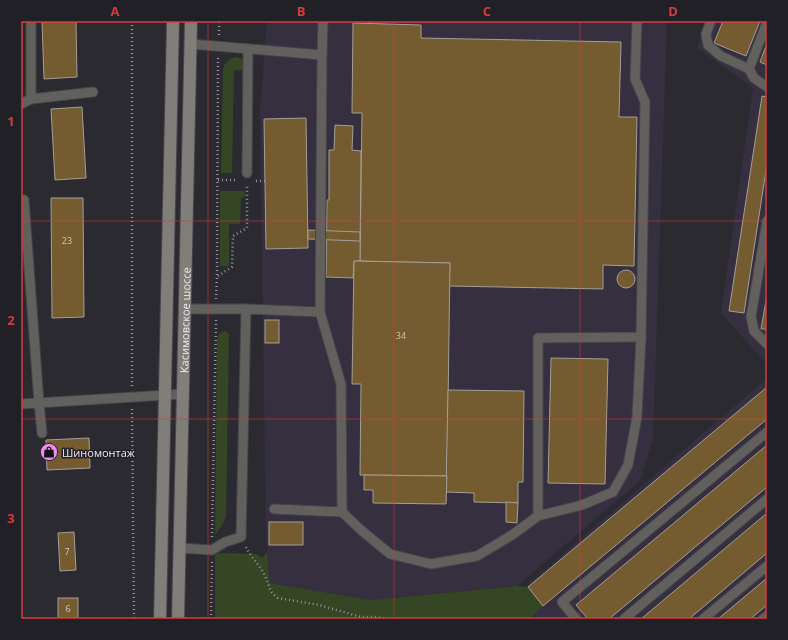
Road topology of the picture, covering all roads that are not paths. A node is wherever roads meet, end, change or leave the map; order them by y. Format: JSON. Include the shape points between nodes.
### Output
{"nodes":[{"id":1,"x":31,"y":21,"type":"edge"},
{"id":2,"x":173,"y":21,"type":"edge"},
{"id":3,"x":191,"y":21,"type":"edge"},
{"id":4,"x":323,"y":21,"type":"edge"},
{"id":5,"x":637,"y":21,"type":"edge"},
{"id":6,"x":711,"y":21,"type":"edge"},
{"id":7,"x":767,"y":22,"type":"edge"},
{"id":8,"x":191,"y":44,"type":"junction"},
{"id":9,"x":248,"y":49,"type":"junction"},
{"id":10,"x":322,"y":54,"type":"junction"},
{"id":11,"x":749,"y":68,"type":"junction"},
{"id":12,"x":767,"y":87,"type":"edge"},
{"id":13,"x":93,"y":92,"type":"dead end"},
{"id":14,"x":31,"y":99,"type":"junction"},
{"id":15,"x":21,"y":104,"type":"edge"},
{"id":16,"x":247,"y":173,"type":"road end"},
{"id":17,"x":21,"y":200,"type":"edge"},
{"id":18,"x":767,"y":221,"type":"edge"},
{"id":19,"x":185,"y":309,"type":"junction"},
{"id":20,"x":246,"y":309,"type":"junction"},
{"id":21,"x":320,"y":312,"type":"junction"},
{"id":22,"x":641,"y":337,"type":"junction"},
{"id":23,"x":767,"y":344,"type":"edge"},
{"id":24,"x":183,"y":394,"type":"junction"},
{"id":25,"x":165,"y":395,"type":"junction"},
{"id":26,"x":39,"y":403,"type":"junction"},
{"id":27,"x":21,"y":404,"type":"edge"},
{"id":28,"x":767,"y":432,"type":"edge"},
{"id":29,"x":42,"y":433,"type":"dead end"},
{"id":30,"x":767,"y":499,"type":"edge"},
{"id":31,"x":274,"y":509,"type":"dead end"},
{"id":32,"x":342,"y":512,"type":"junction"},
{"id":33,"x":538,"y":516,"type":"junction"},
{"id":34,"x":179,"y":548,"type":"junction"},
{"id":35,"x":767,"y":566,"type":"edge"},
{"id":36,"x":767,"y":616,"type":"edge"},
{"id":37,"x":160,"y":619,"type":"edge"},
{"id":38,"x":178,"y":619,"type":"edge"},
{"id":39,"x":576,"y":619,"type":"edge"},
{"id":40,"x":624,"y":619,"type":"edge"},
{"id":41,"x":703,"y":619,"type":"edge"},
{"id":42,"x":763,"y":619,"type":"edge"}],
"edges":[{"from":1,"to":14,"type":"lane"},
{"from":2,"to":25,"type":"main road","name":"Касимовское шоссе"},
{"from":3,"to":8,"type":"main road","name":"Касимовское шоссе"},
{"from":4,"to":10,"type":"lane"},
{"from":5,"to":22,"type":"lane","via":[[635,79],[645,102]]},
{"from":6,"to":11,"type":"lane","via":[[706,34],[708,45],[720,56]]},
{"from":7,"to":11,"type":"lane"},
{"from":8,"to":9,"type":"lane"},
{"from":8,"to":19,"type":"main road","name":"Касимовское шоссе"},
{"from":9,"to":10,"type":"lane"},
{"from":9,"to":16,"type":"lane"},
{"from":10,"to":21,"type":"lane"},
{"from":11,"to":12,"type":"lane","via":[[754,78]]},
{"from":13,"to":14,"type":"lane"},
{"from":14,"to":15,"type":"lane"},
{"from":17,"to":26,"type":"lane","via":[[24,200]]},
{"from":18,"to":23,"type":"lane","via":[[751,317],[754,331]]},
{"from":19,"to":20,"type":"lane"},
{"from":19,"to":24,"type":"main road","name":"Касимовское шоссе"},
{"from":20,"to":21,"type":"lane"},
{"from":20,"to":34,"type":"lane","via":[[241,537],[212,550]]},
{"from":21,"to":32,"type":"lane","via":[[342,384]]},
{"from":22,"to":33,"type":"lane","via":[[637,417],[628,465],[612,492],[582,505]]},
{"from":22,"to":33,"type":"lane","via":[[538,338]]},
{"from":24,"to":25,"type":"lane"},
{"from":24,"to":34,"type":"main road","name":"Касимовское шоссе"},
{"from":25,"to":26,"type":"lane"},
{"from":25,"to":37,"type":"main road","name":"Касимовское шоссе"},
{"from":26,"to":27,"type":"lane"},
{"from":26,"to":29,"type":"lane"},
{"from":28,"to":39,"type":"lane","via":[[562,602]]},
{"from":30,"to":40,"type":"lane"},
{"from":31,"to":32,"type":"lane"},
{"from":32,"to":33,"type":"lane","via":[[390,554],[431,564],[477,556]]},
{"from":34,"to":38,"type":"main road","name":"Касимовское шоссе"},
{"from":35,"to":41,"type":"lane"},
{"from":36,"to":42,"type":"lane"}]}
